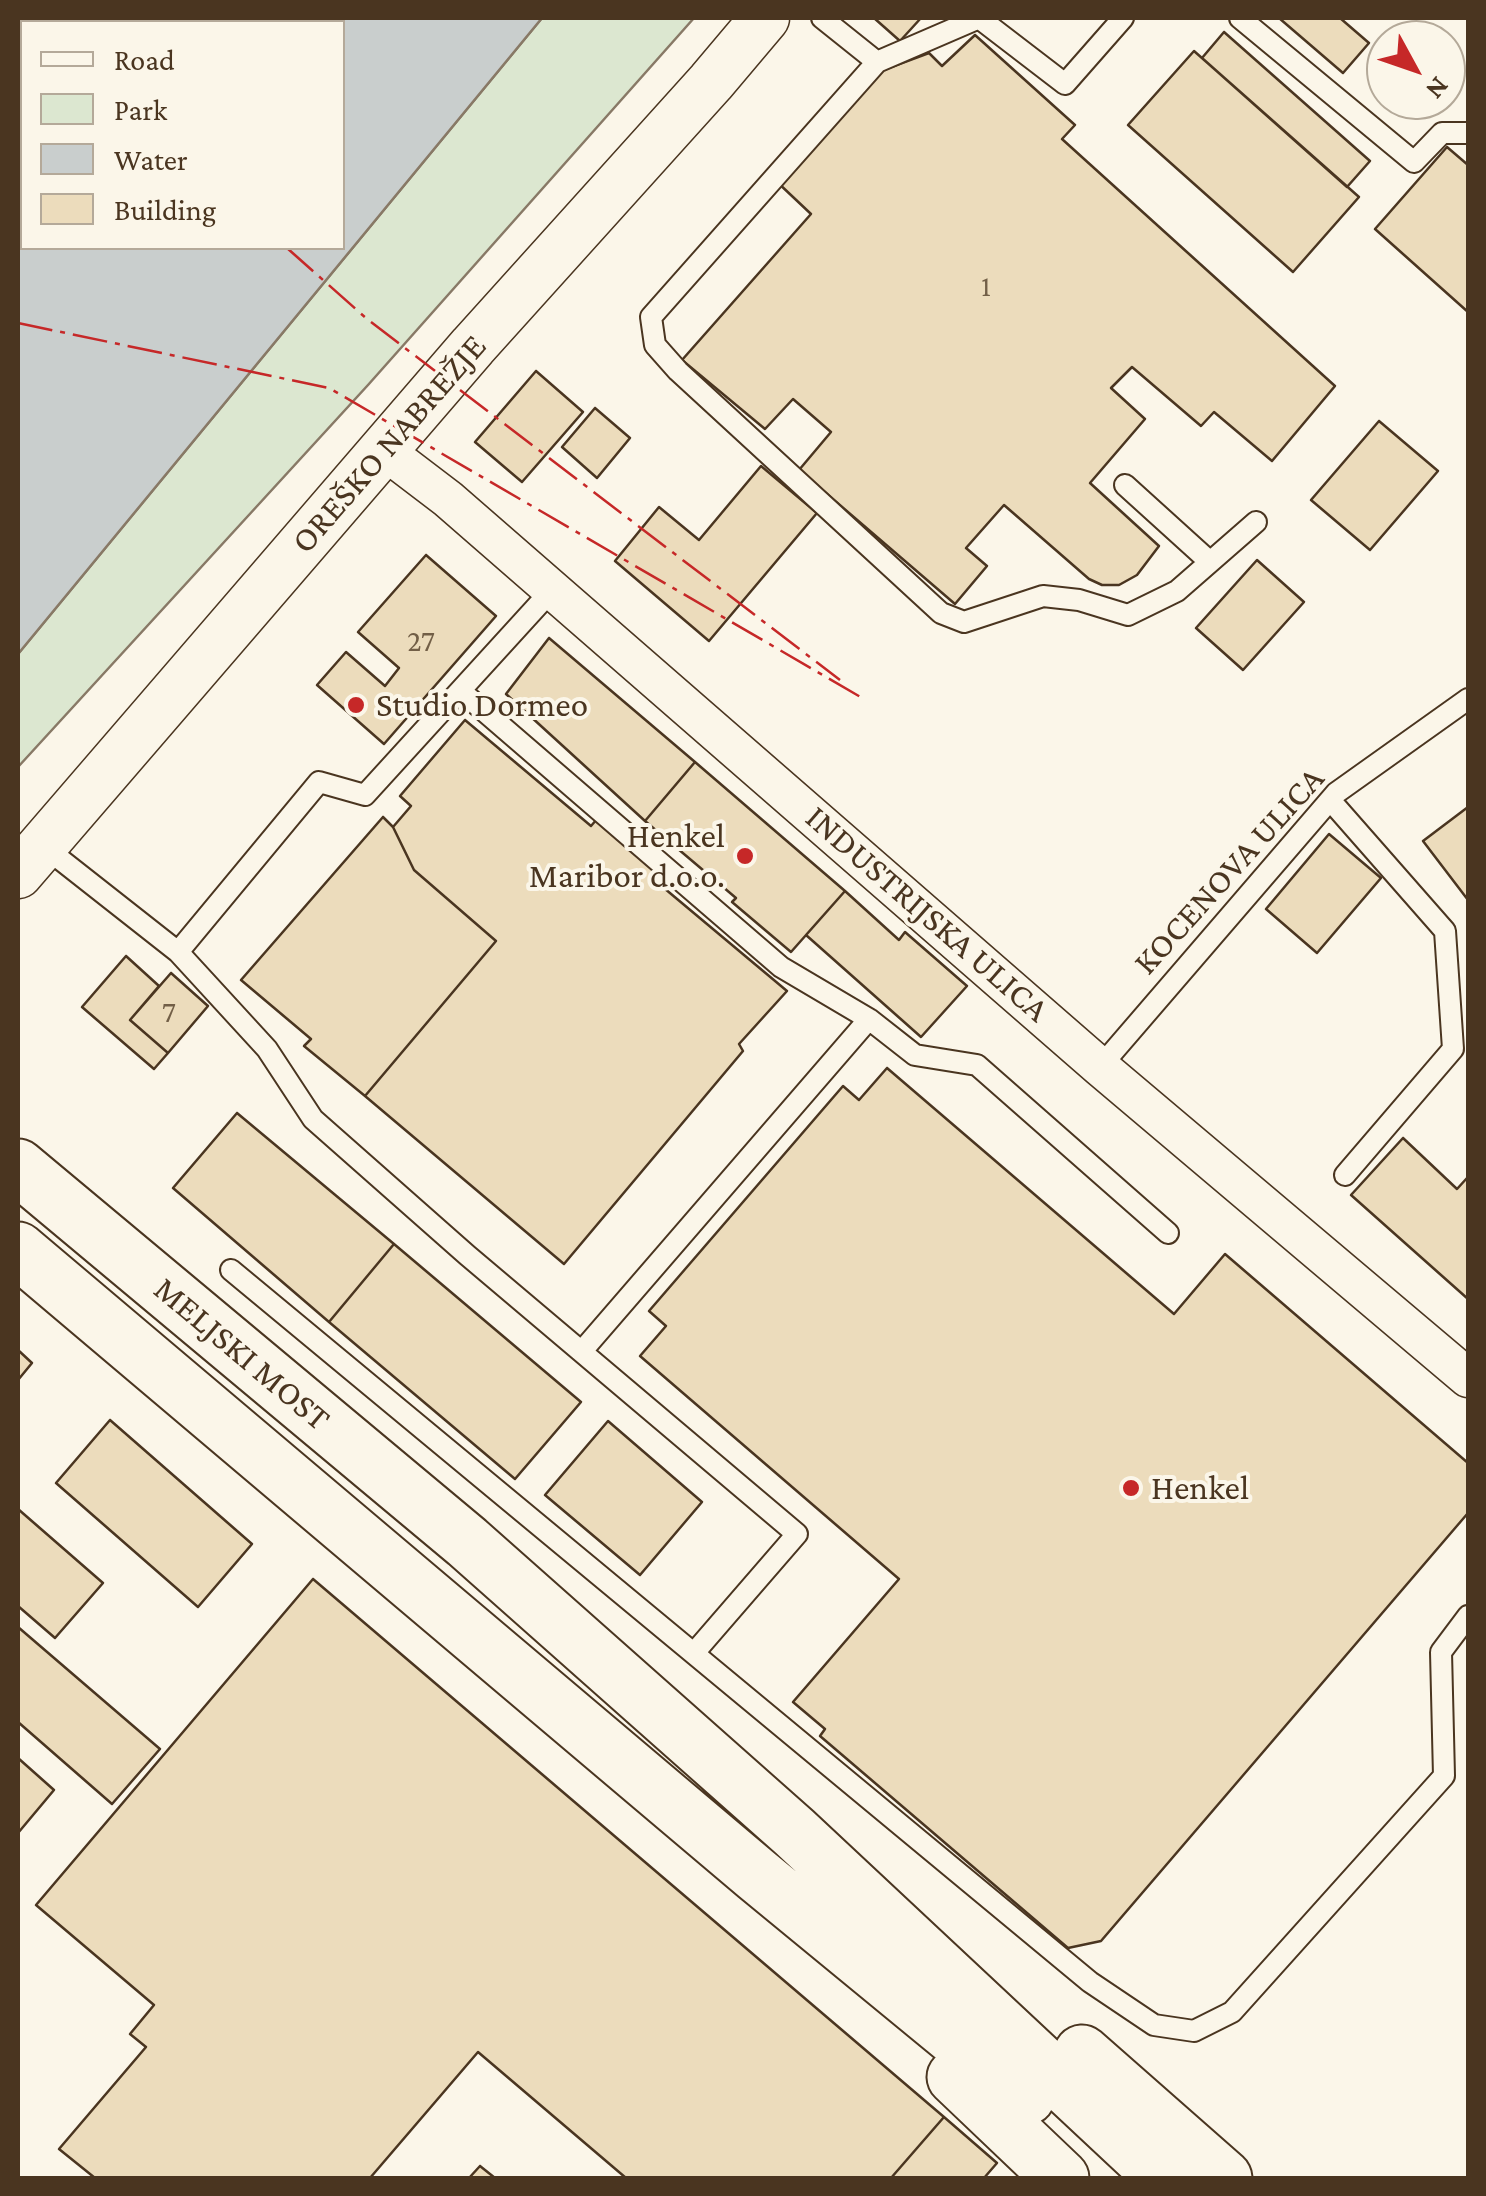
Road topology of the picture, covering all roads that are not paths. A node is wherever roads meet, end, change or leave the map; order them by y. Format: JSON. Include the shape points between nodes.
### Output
{"nodes":[{"id":1,"x":765,"y":18,"type":"edge"},
{"id":2,"x":822,"y":18,"type":"edge"},
{"id":3,"x":1123,"y":18,"type":"edge"},
{"id":4,"x":1240,"y":18,"type":"edge"},
{"id":5,"x":877,"y":62,"type":"junction"},
{"id":6,"x":1468,"y":133,"type":"edge"},
{"id":7,"x":384,"y":451,"type":"junction"},
{"id":8,"x":1125,"y":485,"type":"dead end"},
{"id":9,"x":1256,"y":522,"type":"dead end"},
{"id":10,"x":1210,"y":562,"type":"junction"},
{"id":11,"x":552,"y":591,"type":"junction"},
{"id":12,"x":462,"y":692,"type":"junction"},
{"id":13,"x":1468,"y":699,"type":"edge"},
{"id":14,"x":1330,"y":800,"type":"junction"},
{"id":15,"x":30,"y":859,"type":"edge"},
{"id":16,"x":178,"y":952,"type":"junction"},
{"id":17,"x":868,"y":1018,"type":"junction"},
{"id":18,"x":1100,"y":1067,"type":"junction"},
{"id":19,"x":18,"y":1167,"type":"edge"},
{"id":20,"x":1345,"y":1175,"type":"dead end"},
{"id":21,"x":1168,"y":1233,"type":"dead end"},
{"id":22,"x":18,"y":1250,"type":"edge"},
{"id":23,"x":231,"y":1270,"type":"dead end"},
{"id":24,"x":582,"y":1351,"type":"junction"},
{"id":25,"x":1468,"y":1378,"type":"edge"},
{"id":26,"x":1468,"y":1616,"type":"edge"},
{"id":27,"x":694,"y":1653,"type":"junction"},
{"id":28,"x":794,"y":1832,"type":"junction"},
{"id":29,"x":756,"y":1876,"type":"junction"},
{"id":30,"x":1061,"y":2178,"type":"edge"},
{"id":31,"x":1124,"y":2178,"type":"edge"},
{"id":32,"x":1164,"y":2178,"type":"edge"},
{"id":33,"x":1224,"y":2178,"type":"edge"}],
"edges":[{"from":1,"to":7,"type":"street","name":"OREŠKO NABREŽJE"},
{"from":2,"to":5,"type":"lane"},
{"from":3,"to":5,"type":"lane","via":[[1065,84],[979,18]]},
{"from":4,"to":6,"type":"lane","via":[[1414,162],[1442,133]]},
{"from":5,"to":10,"type":"lane","via":[[651,317],[656,345],[941,613],[964,622],[1043,596],[1128,615],[1177,591]]},
{"from":7,"to":11,"type":"street","name":"INDUSTRIJSKA ULICA"},
{"from":7,"to":15,"type":"street","name":"OREŠKO NABREŽJE"},
{"from":8,"to":10,"type":"lane"},
{"from":9,"to":10,"type":"lane"},
{"from":11,"to":12,"type":"lane"},
{"from":11,"to":18,"type":"street","name":"INDUSTRIJSKA ULICA"},
{"from":12,"to":16,"type":"lane","via":[[365,795],[319,782]]},
{"from":12,"to":17,"type":"lane","via":[[781,967]]},
{"from":13,"to":14,"type":"lane","name":"KOCENOVA ULICA"},
{"from":14,"to":18,"type":"lane","name":"KOCENOVA ULICA"},
{"from":14,"to":20,"type":"lane","via":[[1445,932],[1452,1049]]},
{"from":15,"to":16,"type":"lane"},
{"from":16,"to":24,"type":"lane","via":[[267,1050],[313,1118]]},
{"from":17,"to":21,"type":"lane","via":[[914,1055],[977,1064]]},
{"from":17,"to":24,"type":"lane"},
{"from":18,"to":25,"type":"street","name":"INDUSTRIJSKA ULICA"},
{"from":19,"to":28,"type":"highway","name":"MELJSKI MOST","via":[[467,1542]]},
{"from":22,"to":29,"type":"highway","name":"MELJSKI MOST"},
{"from":23,"to":27,"type":"lane"},
{"from":24,"to":27,"type":"lane","via":[[797,1534]]},
{"from":26,"to":27,"type":"lane","via":[[1441,1652],[1444,1776],[1232,2012],[1194,2031],[1154,2024],[1090,1982]]},
{"from":28,"to":32,"type":"highway"},
{"from":28,"to":33,"type":"highway","via":[[1083,2054]]},
{"from":29,"to":30,"type":"highway"},
{"from":29,"to":31,"type":"highway"}]}
